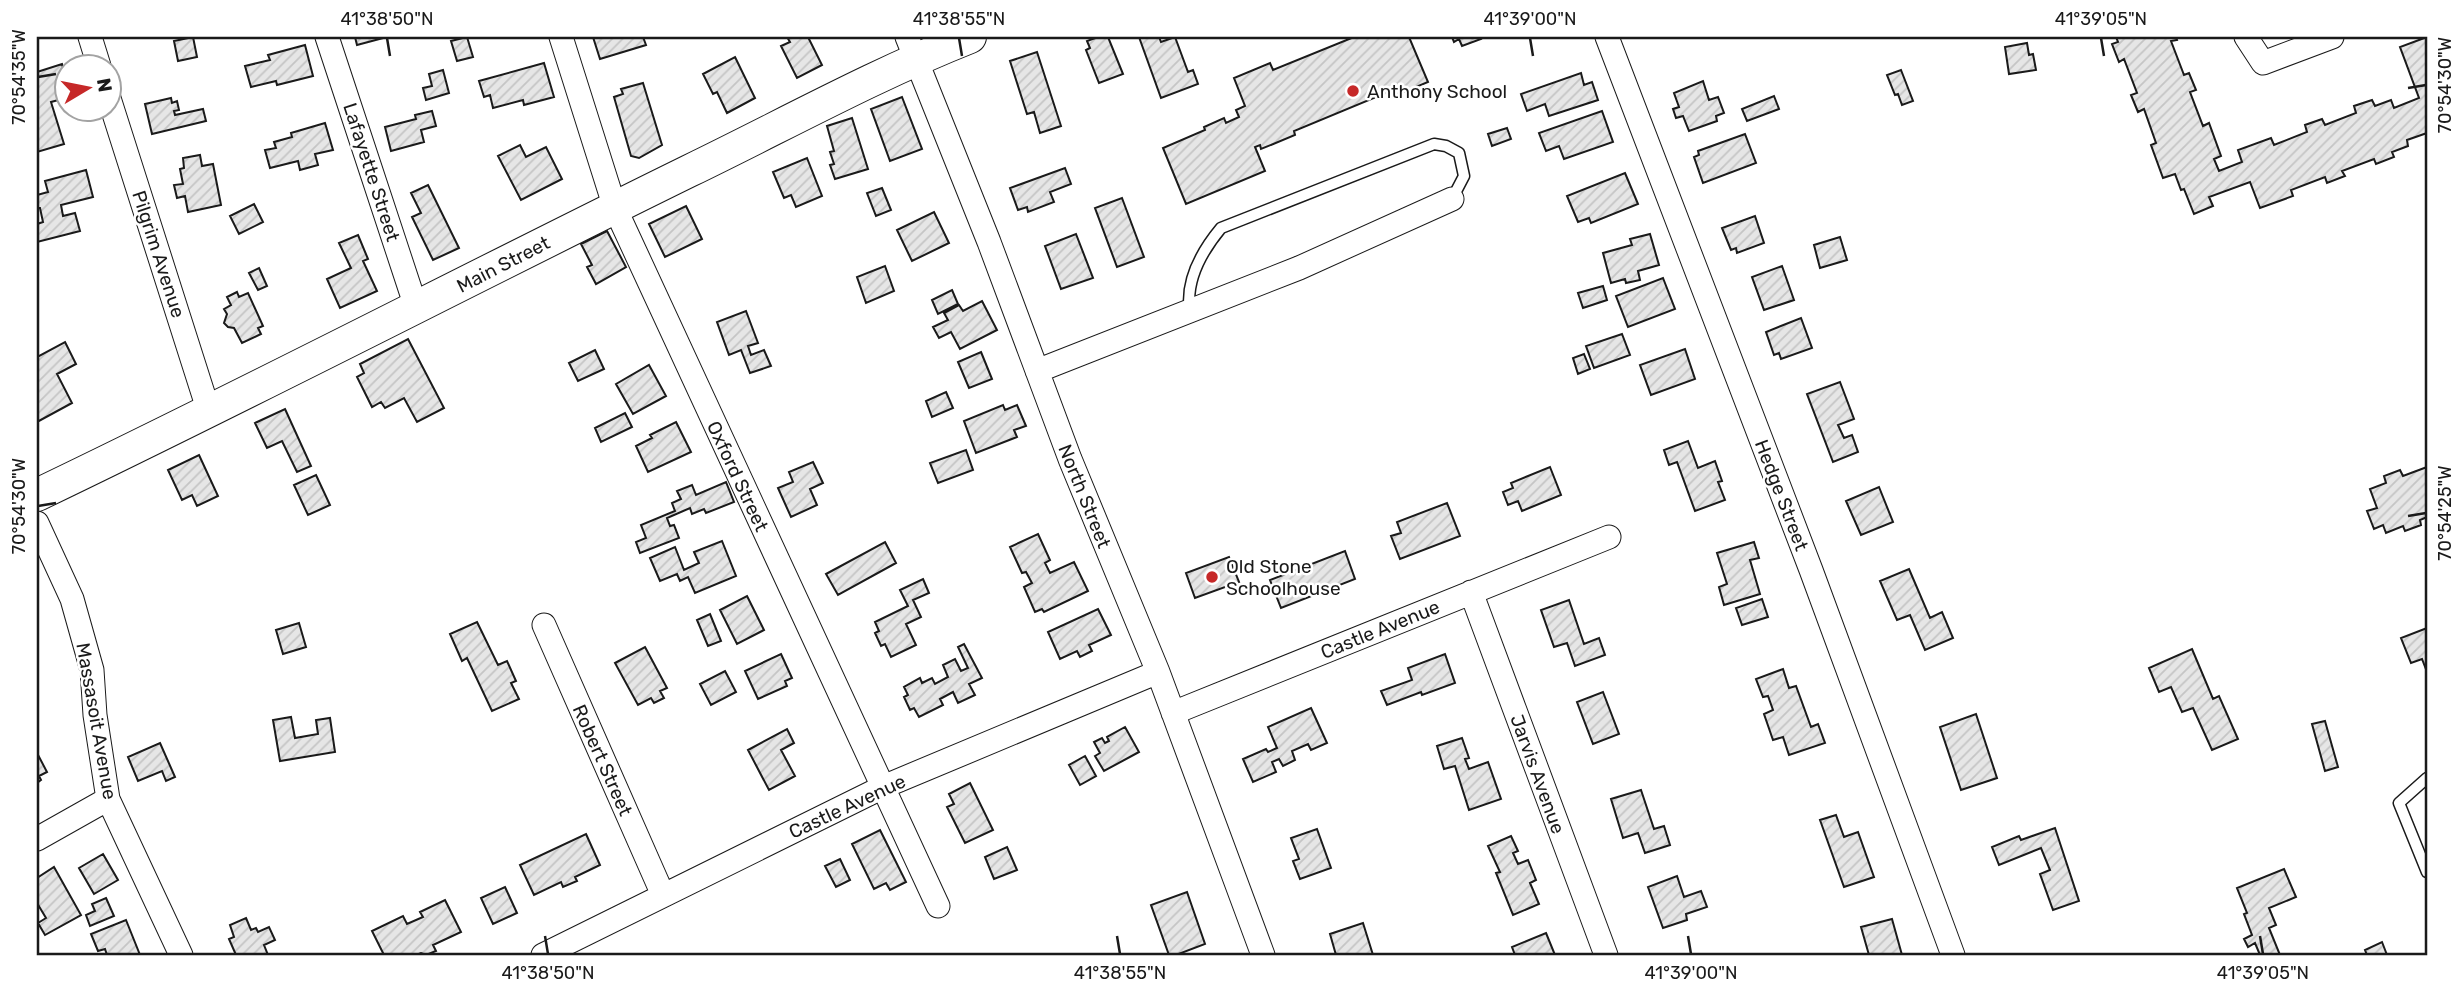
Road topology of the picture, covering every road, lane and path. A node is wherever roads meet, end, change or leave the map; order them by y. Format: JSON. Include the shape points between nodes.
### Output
{"nodes":[{"id":1,"x":327,"y":37,"type":"edge"},
{"id":2,"x":561,"y":37,"type":"edge"},
{"id":3,"x":970,"y":37,"type":"edge"},
{"id":4,"x":1607,"y":37,"type":"edge"},
{"id":5,"x":2246,"y":37,"type":"edge"},
{"id":6,"x":2332,"y":37,"type":"edge"},
{"id":7,"x":911,"y":49,"type":"edge"},
{"id":8,"x":116,"y":122,"type":"edge"},
{"id":9,"x":1452,"y":199,"type":"joint"},
{"id":10,"x":615,"y":208,"type":"junction"},
{"id":11,"x":416,"y":307,"type":"junction"},
{"id":12,"x":1190,"y":311,"type":"junction"},
{"id":13,"x":1037,"y":371,"type":"junction"},
{"id":14,"x":209,"y":412,"type":"junction"},
{"id":15,"x":37,"y":495,"type":"edge"},
{"id":16,"x":37,"y":523,"type":"edge"},
{"id":17,"x":1609,"y":537,"type":"dead end"},
{"id":18,"x":1471,"y":592,"type":"junction"},
{"id":19,"x":544,"y":625,"type":"dead end"},
{"id":20,"x":1158,"y":672,"type":"junction"},
{"id":21,"x":1173,"y":712,"type":"junction"},
{"id":22,"x":2427,"y":778,"type":"edge"},
{"id":23,"x":883,"y":787,"type":"junction"},
{"id":24,"x":108,"y":799,"type":"junction"},
{"id":25,"x":37,"y":839,"type":"edge"},
{"id":26,"x":2427,"y":872,"type":"edge"},
{"id":27,"x":663,"y":895,"type":"junction"},
{"id":28,"x":938,"y":906,"type":"dead end"},
{"id":29,"x":181,"y":955,"type":"edge"},
{"id":30,"x":544,"y":955,"type":"edge"},
{"id":31,"x":1263,"y":955,"type":"edge"},
{"id":32,"x":1606,"y":955,"type":"edge"},
{"id":33,"x":1953,"y":955,"type":"edge"}],
"edges":[{"from":1,"to":11,"type":"street","name":"Lafayette Street"},
{"from":2,"to":10,"type":"street","name":"Oxford Street"},
{"from":3,"to":7,"type":"main road","name":"Main Street"},
{"from":4,"to":33,"type":"street","name":"Hedge Street"},
{"from":5,"to":6,"type":"street","via":[[2263,63]]},
{"from":7,"to":10,"type":"main road","name":"Main Street"},
{"from":7,"to":13,"type":"street","name":"North Street"},
{"from":8,"to":14,"type":"street","name":"Pilgrim Avenue"},
{"from":9,"to":12,"type":"street"},
{"from":9,"to":12,"type":"lane","via":[[1465,176],[1459,153],[1434,144],[1221,228],[1203,249],[1188,295]]},
{"from":10,"to":11,"type":"main road","name":"Main Street"},
{"from":10,"to":23,"type":"street","name":"Oxford Street"},
{"from":11,"to":14,"type":"main road","name":"Main Street"},
{"from":12,"to":13,"type":"street"},
{"from":13,"to":20,"type":"street","name":"North Street"},
{"from":14,"to":15,"type":"main road","name":"Main Street"},
{"from":16,"to":24,"type":"street","name":"Massasoit Avenue","via":[[72,599],[92,670],[94,715]]},
{"from":17,"to":18,"type":"street","name":"Castle Avenue"},
{"from":18,"to":21,"type":"street","name":"Castle Avenue"},
{"from":18,"to":32,"type":"street","name":"Jarvis Avenue"},
{"from":19,"to":27,"type":"street","name":"Robert Street"},
{"from":20,"to":21,"type":"street","name":"North Street"},
{"from":20,"to":23,"type":"street","name":"Castle Avenue"},
{"from":21,"to":31,"type":"street","name":"North Street"},
{"from":22,"to":26,"type":"lane","via":[[2399,803]]},
{"from":23,"to":27,"type":"street","name":"Castle Avenue"},
{"from":23,"to":28,"type":"street","name":"Oxford Street"},
{"from":24,"to":25,"type":"street"},
{"from":24,"to":29,"type":"street","name":"Massasoit Avenue"},
{"from":27,"to":30,"type":"street","name":"Castle Avenue"}]}
